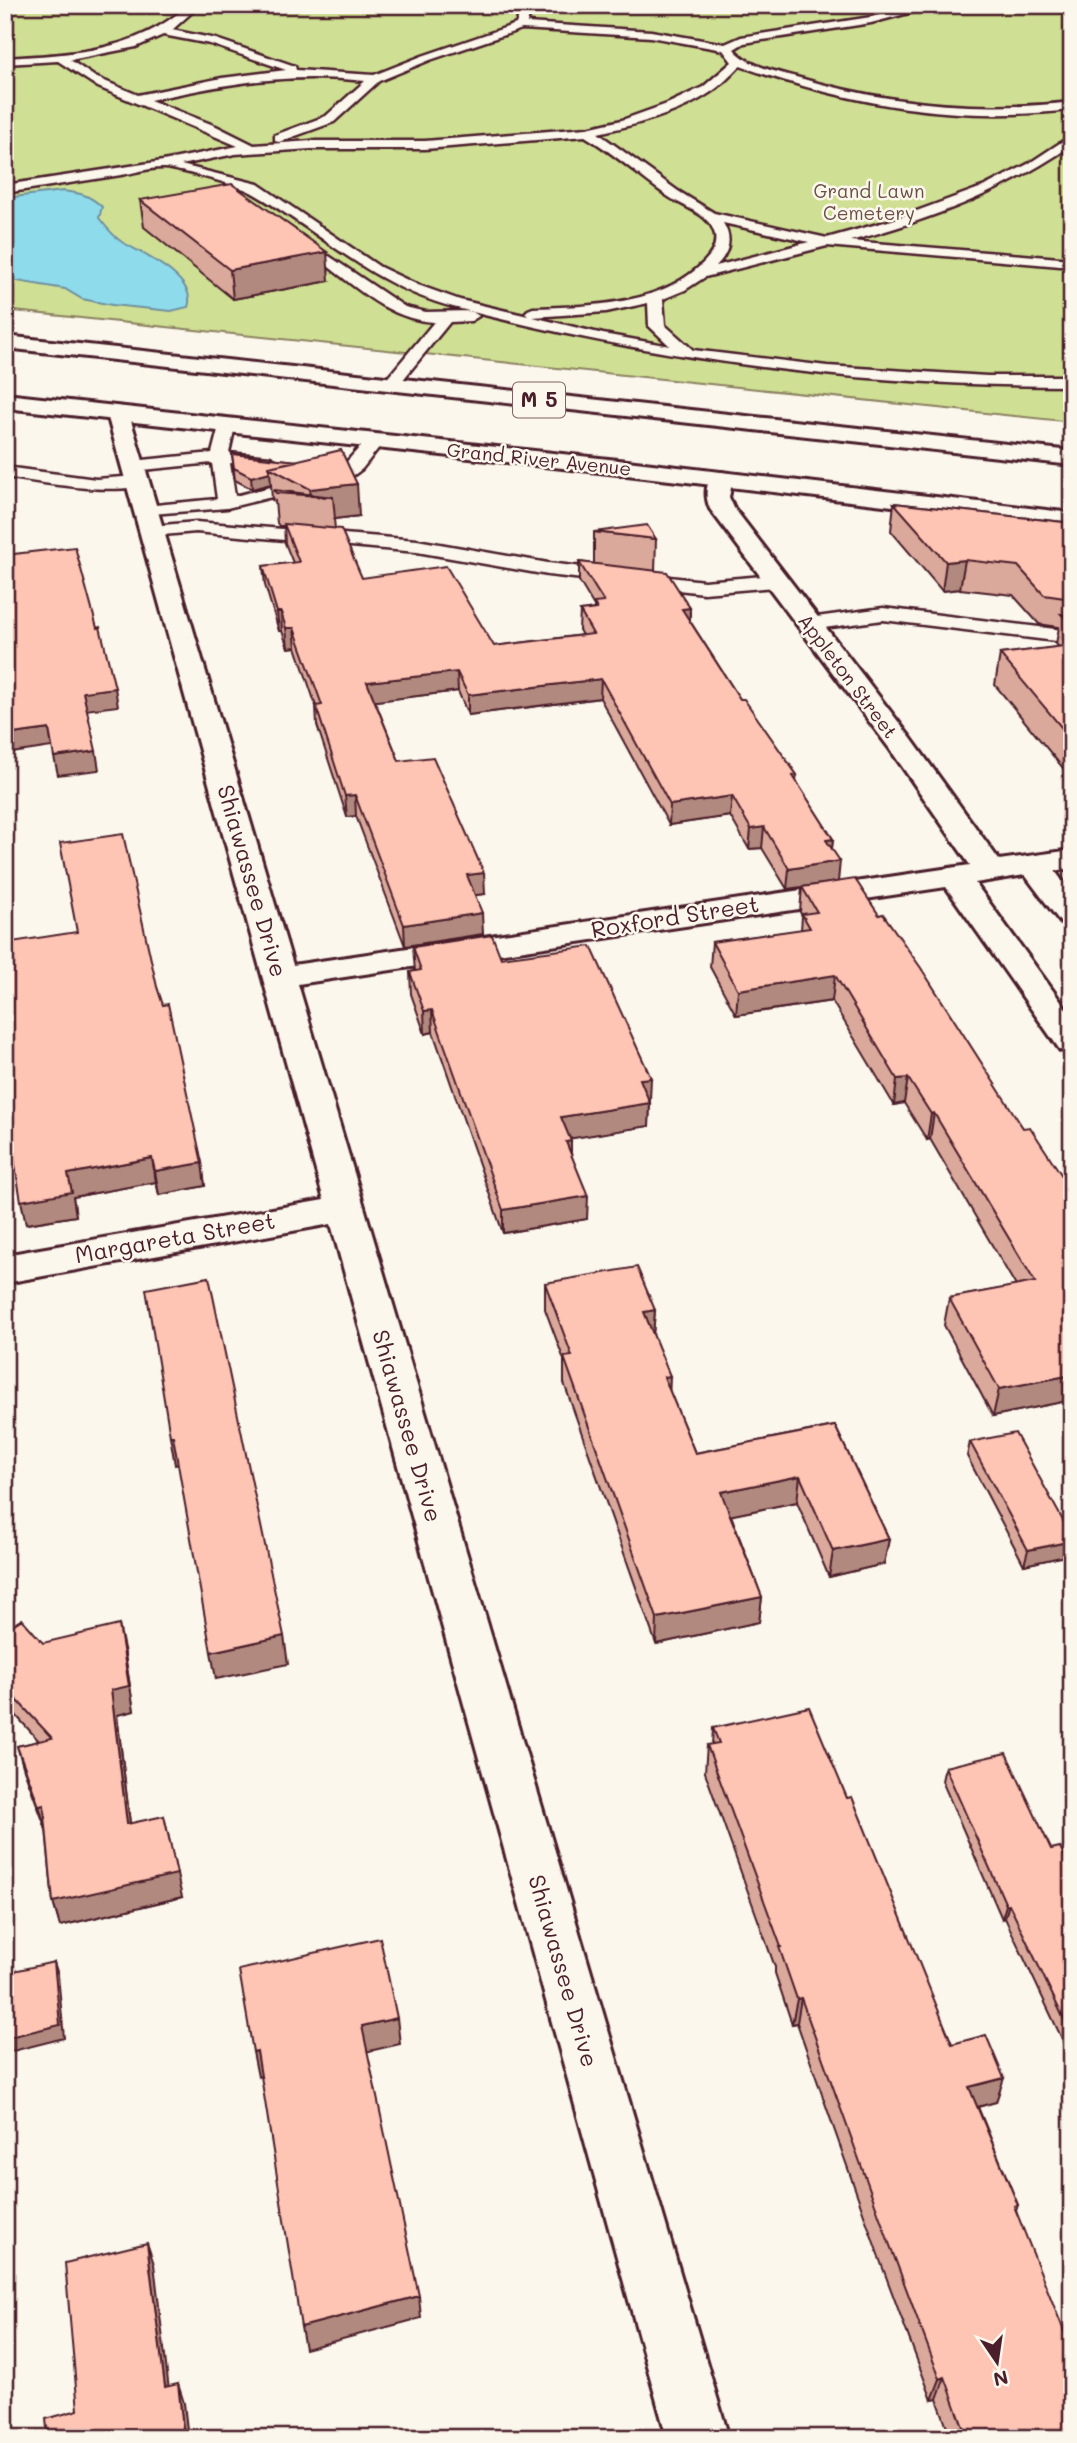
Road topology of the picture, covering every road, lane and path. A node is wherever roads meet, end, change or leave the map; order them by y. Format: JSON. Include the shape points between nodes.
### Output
{"nodes":[{"id":1,"x":195,"y":5,"type":"edge"},
{"id":2,"x":528,"y":5,"type":"edge"},
{"id":3,"x":934,"y":5,"type":"edge"},
{"id":4,"x":1055,"y":5,"type":"edge"},
{"id":5,"x":1072,"y":13,"type":"edge"},
{"id":6,"x":521,"y":26,"type":"junction"},
{"id":7,"x":165,"y":32,"type":"junction"},
{"id":8,"x":741,"y":40,"type":"junction"},
{"id":9,"x":704,"y":41,"type":"junction"},
{"id":10,"x":727,"y":48,"type":"junction"},
{"id":11,"x":61,"y":58,"type":"junction"},
{"id":12,"x":5,"y":61,"type":"edge"},
{"id":13,"x":738,"y":62,"type":"junction"},
{"id":14,"x":311,"y":73,"type":"junction"},
{"id":15,"x":374,"y":79,"type":"junction"},
{"id":16,"x":135,"y":99,"type":"junction"},
{"id":17,"x":1072,"y":106,"type":"edge"},
{"id":18,"x":587,"y":132,"type":"junction"},
{"id":19,"x":1072,"y":139,"type":"edge"},
{"id":20,"x":242,"y":148,"type":"junction"},
{"id":21,"x":163,"y":165,"type":"junction"},
{"id":22,"x":206,"y":174,"type":"junction"},
{"id":23,"x":5,"y":189,"type":"edge"},
{"id":24,"x":242,"y":199,"type":"edge"},
{"id":25,"x":710,"y":216,"type":"junction"},
{"id":26,"x":826,"y":242,"type":"junction"},
{"id":27,"x":321,"y":255,"type":"edge"},
{"id":28,"x":1072,"y":263,"type":"edge"},
{"id":29,"x":706,"y":273,"type":"junction"},
{"id":30,"x":655,"y":298,"type":"junction"},
{"id":31,"x":501,"y":315,"type":"junction"},
{"id":32,"x":445,"y":318,"type":"junction"},
{"id":33,"x":5,"y":342,"type":"edge"},
{"id":34,"x":688,"y":354,"type":"junction"},
{"id":35,"x":5,"y":358,"type":"edge"},
{"id":36,"x":1072,"y":381,"type":"edge"},
{"id":37,"x":391,"y":384,"type":"junction"},
{"id":38,"x":475,"y":393,"type":"junction"},
{"id":39,"x":5,"y":401,"type":"edge"},
{"id":40,"x":118,"y":414,"type":"junction"},
{"id":41,"x":227,"y":426,"type":"junction"},
{"id":42,"x":376,"y":442,"type":"junction"},
{"id":43,"x":220,"y":457,"type":"junction"},
{"id":44,"x":1072,"y":458,"type":"edge"},
{"id":45,"x":285,"y":463,"type":"edge"},
{"id":46,"x":311,"y":466,"type":"edge"},
{"id":47,"x":349,"y":470,"type":"junction"},
{"id":48,"x":5,"y":472,"type":"edge"},
{"id":49,"x":135,"y":473,"type":"junction"},
{"id":50,"x":721,"y":479,"type":"junction"},
{"id":51,"x":228,"y":503,"type":"junction"},
{"id":52,"x":1072,"y":520,"type":"edge"},
{"id":53,"x":148,"y":521,"type":"junction"},
{"id":54,"x":776,"y":582,"type":"junction"},
{"id":55,"x":809,"y":624,"type":"junction"},
{"id":56,"x":1072,"y":637,"type":"edge"},
{"id":57,"x":1072,"y":859,"type":"edge"},
{"id":58,"x":1033,"y":864,"type":"junction"},
{"id":59,"x":990,"y":870,"type":"junction"},
{"id":60,"x":954,"y":876,"type":"junction"},
{"id":61,"x":1072,"y":916,"type":"edge"},
{"id":62,"x":279,"y":977,"type":"junction"},
{"id":63,"x":1072,"y":1042,"type":"edge"},
{"id":64,"x":344,"y":1209,"type":"junction"},
{"id":65,"x":5,"y":1269,"type":"edge"},
{"id":66,"x":698,"y":2438,"type":"edge"}],
"edges":[{"from":1,"to":7,"type":"lane"},
{"from":2,"to":6,"type":"lane"},
{"from":3,"to":8,"type":"lane","via":[[871,20]]},
{"from":4,"to":5,"type":"lane"},
{"from":6,"to":9,"type":"lane"},
{"from":6,"to":15,"type":"lane"},
{"from":7,"to":11,"type":"lane","via":[[102,52]]},
{"from":7,"to":14,"type":"lane","via":[[212,41]]},
{"from":8,"to":9,"type":"lane"},
{"from":8,"to":10,"type":"lane"},
{"from":9,"to":10,"type":"lane"},
{"from":10,"to":13,"type":"lane"},
{"from":11,"to":12,"type":"lane"},
{"from":11,"to":16,"type":"lane","via":[[95,82]]},
{"from":13,"to":17,"type":"lane","via":[[824,90],[912,107],[998,113]]},
{"from":13,"to":18,"type":"lane","via":[[707,90],[671,107]]},
{"from":14,"to":15,"type":"lane"},
{"from":14,"to":16,"type":"lane","via":[[230,80]]},
{"from":15,"to":20,"type":"lane","via":[[330,119]]},
{"from":16,"to":20,"type":"lane"},
{"from":18,"to":20,"type":"lane","via":[[425,145]]},
{"from":18,"to":25,"type":"lane"},
{"from":19,"to":26,"type":"lane","via":[[1008,183]]},
{"from":20,"to":21,"type":"lane"},
{"from":21,"to":22,"type":"lane"},
{"from":21,"to":23,"type":"lane"},
{"from":22,"to":24,"type":"lane"},
{"from":22,"to":31,"type":"lane","via":[[253,187],[375,270],[455,303]]},
{"from":25,"to":26,"type":"lane"},
{"from":25,"to":29,"type":"lane","via":[[722,230],[722,251]]},
{"from":26,"to":28,"type":"lane"},
{"from":26,"to":29,"type":"lane"},
{"from":27,"to":32,"type":"lane","via":[[388,303],[411,314]]},
{"from":29,"to":30,"type":"lane"},
{"from":30,"to":31,"type":"lane","via":[[580,311]]},
{"from":30,"to":34,"type":"lane","via":[[657,326]]},
{"from":31,"to":32,"type":"lane"},
{"from":31,"to":34,"type":"lane"},
{"from":32,"to":37,"type":"lane"},
{"from":33,"to":37,"type":"street","number":"M 5"},
{"from":34,"to":36,"type":"lane","via":[[827,371]]},
{"from":35,"to":38,"type":"street","via":[[316,392]]},
{"from":37,"to":38,"type":"street","number":"M 5"},
{"from":38,"to":44,"type":"street","number":"M 5"},
{"from":39,"to":40,"type":"street","name":"Grand River Avenue"},
{"from":40,"to":41,"type":"street","name":"Grand River Avenue"},
{"from":40,"to":49,"type":"street","name":"Shiawassee Drive"},
{"from":41,"to":42,"type":"street","name":"Grand River Avenue"},
{"from":41,"to":43,"type":"lane"},
{"from":42,"to":47,"type":"lane"},
{"from":42,"to":50,"type":"street","name":"Grand River Avenue"},
{"from":43,"to":45,"type":"lane"},
{"from":43,"to":49,"type":"lane"},
{"from":43,"to":51,"type":"lane"},
{"from":46,"to":47,"type":"lane"},
{"from":47,"to":51,"type":"lane"},
{"from":48,"to":49,"type":"lane","via":[[96,484]]},
{"from":49,"to":53,"type":"street","name":"Shiawassee Drive"},
{"from":50,"to":52,"type":"street","name":"Grand River Avenue"},
{"from":50,"to":54,"type":"street","name":"Appleton Street","via":[[717,497],[722,509]]},
{"from":51,"to":53,"type":"lane"},
{"from":53,"to":54,"type":"lane","via":[[417,546],[548,569],[704,587]]},
{"from":53,"to":62,"type":"street","name":"Shiawassee Drive"},
{"from":54,"to":55,"type":"street","name":"Appleton Street"},
{"from":55,"to":56,"type":"lane","via":[[883,614]]},
{"from":55,"to":59,"type":"street","name":"Appleton Street"},
{"from":57,"to":58,"type":"street","name":"Roxford Street"},
{"from":58,"to":59,"type":"street","name":"Roxford Street"},
{"from":58,"to":61,"type":"street"},
{"from":59,"to":60,"type":"street","name":"Roxford Street"},
{"from":60,"to":62,"type":"street","name":"Roxford Street"},
{"from":60,"to":63,"type":"street"},
{"from":62,"to":64,"type":"street","name":"Shiawassee Drive"},
{"from":64,"to":65,"type":"street","name":"Margareta Street"},
{"from":64,"to":66,"type":"street","name":"Shiawassee Drive"}]}
